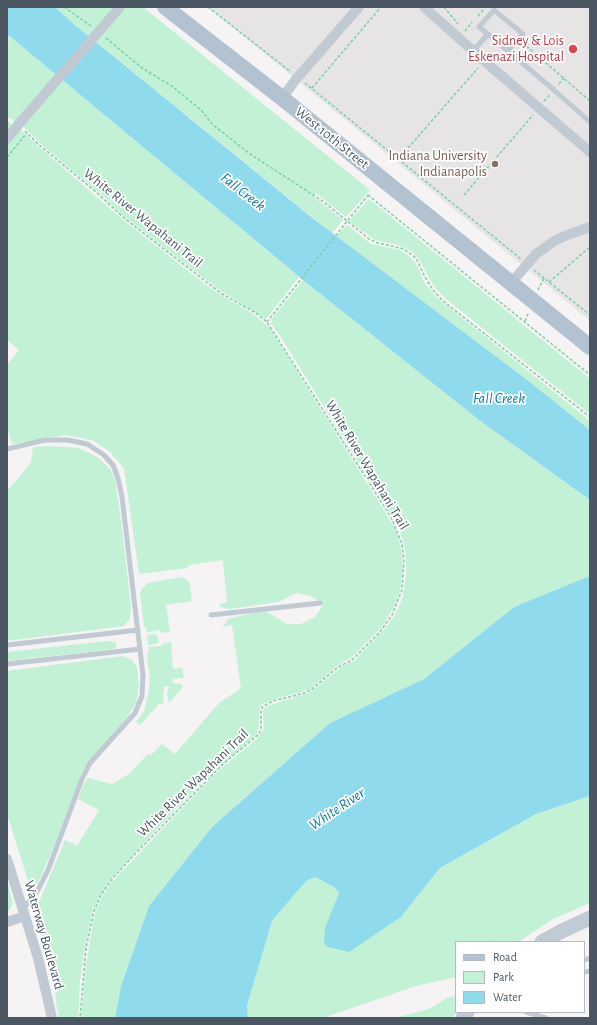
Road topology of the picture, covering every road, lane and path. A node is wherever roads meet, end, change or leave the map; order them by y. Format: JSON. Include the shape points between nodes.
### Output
{"nodes":[{"id":1,"x":64,"y":7,"type":"edge"},
{"id":2,"x":120,"y":7,"type":"edge"},
{"id":3,"x":165,"y":7,"type":"edge"},
{"id":4,"x":208,"y":7,"type":"edge"},
{"id":5,"x":359,"y":7,"type":"edge"},
{"id":6,"x":381,"y":7,"type":"edge"},
{"id":7,"x":424,"y":7,"type":"edge"},
{"id":8,"x":485,"y":8,"type":"edge"},
{"id":9,"x":490,"y":14,"type":"junction"},
{"id":10,"x":93,"y":28,"type":"dead end"},
{"id":11,"x":465,"y":31,"type":"dead end"},
{"id":12,"x":488,"y":34,"type":"junction"},
{"id":13,"x":104,"y":36,"type":"dead end"},
{"id":14,"x":519,"y":39,"type":"junction"},
{"id":15,"x":473,"y":51,"type":"junction"},
{"id":16,"x":508,"y":51,"type":"junction"},
{"id":17,"x":484,"y":60,"type":"junction"},
{"id":18,"x":284,"y":67,"type":"dead end"},
{"id":19,"x":564,"y":78,"type":"junction"},
{"id":20,"x":554,"y":90,"type":"junction"},
{"id":21,"x":282,"y":98,"type":"junction"},
{"id":22,"x":590,"y":101,"type":"edge"},
{"id":23,"x":539,"y":108,"type":"junction"},
{"id":24,"x":590,"y":122,"type":"edge"},
{"id":25,"x":18,"y":125,"type":"junction"},
{"id":26,"x":27,"y":133,"type":"junction"},
{"id":27,"x":7,"y":139,"type":"edge"},
{"id":28,"x":408,"y":148,"type":"dead end"},
{"id":29,"x":590,"y":150,"type":"edge"},
{"id":30,"x":7,"y":157,"type":"edge"},
{"id":31,"x":464,"y":195,"type":"dead end"},
{"id":32,"x":590,"y":227,"type":"edge"},
{"id":33,"x":590,"y":247,"type":"edge"},
{"id":34,"x":512,"y":251,"type":"dead end"},
{"id":35,"x":544,"y":278,"type":"dead end"},
{"id":36,"x":549,"y":282,"type":"junction"},
{"id":37,"x":511,"y":283,"type":"junction"},
{"id":38,"x":590,"y":316,"type":"edge"},
{"id":39,"x":267,"y":322,"type":"junction"},
{"id":40,"x":590,"y":347,"type":"edge"},
{"id":41,"x":590,"y":375,"type":"edge"},
{"id":42,"x":590,"y":417,"type":"edge"},
{"id":43,"x":7,"y":449,"type":"edge"},
{"id":44,"x":320,"y":603,"type":"dead end"},
{"id":45,"x":211,"y":616,"type":"dead end"},
{"id":46,"x":138,"y":630,"type":"junction"},
{"id":47,"x":7,"y":645,"type":"edge"},
{"id":48,"x":140,"y":649,"type":"junction"},
{"id":49,"x":7,"y":664,"type":"edge"},
{"id":50,"x":7,"y":859,"type":"edge"},
{"id":51,"x":24,"y":913,"type":"junction"},
{"id":52,"x":590,"y":918,"type":"edge"},
{"id":53,"x":7,"y":922,"type":"edge"},
{"id":54,"x":544,"y":941,"type":"edge"},
{"id":55,"x":537,"y":1013,"type":"edge"},
{"id":56,"x":52,"y":1018,"type":"edge"},
{"id":57,"x":80,"y":1018,"type":"edge"},
{"id":58,"x":546,"y":1018,"type":"edge"}],
"edges":[{"from":1,"to":10,"type":"path"},
{"from":2,"to":25,"type":"street","bridge":true},
{"from":3,"to":21,"type":"main road","name":"West 10th Street"},
{"from":4,"to":18,"type":"path"},
{"from":5,"to":21,"type":"street"},
{"from":6,"to":34,"type":"path","via":[[312,88]]},
{"from":7,"to":15,"type":"street"},
{"from":8,"to":9,"type":"path"},
{"from":8,"to":11,"type":"path"},
{"from":9,"to":12,"type":"lane","via":[[480,27]]},
{"from":9,"to":14,"type":"lane","via":[[494,10],[523,34]]},
{"from":12,"to":15,"type":"lane"},
{"from":12,"to":16,"type":"lane"},
{"from":13,"to":42,"type":"path","via":[[142,68],[202,111],[212,124],[237,145],[324,202],[369,239],[404,249],[416,258],[433,290],[443,301]]},
{"from":14,"to":16,"type":"lane"},
{"from":14,"to":19,"type":"path"},
{"from":15,"to":17,"type":"street"},
{"from":16,"to":20,"type":"lane"},
{"from":17,"to":23,"type":"street"},
{"from":17,"to":28,"type":"path"},
{"from":19,"to":20,"type":"path"},
{"from":19,"to":22,"type":"path"},
{"from":20,"to":23,"type":"path"},
{"from":20,"to":24,"type":"lane"},
{"from":21,"to":37,"type":"main road","name":"West 10th Street"},
{"from":23,"to":29,"type":"street"},
{"from":23,"to":31,"type":"path"},
{"from":25,"to":26,"type":"path","name":"White River Wapahani Trail"},
{"from":25,"to":27,"type":"street"},
{"from":26,"to":30,"type":"path"},
{"from":26,"to":39,"type":"path","name":"White River Wapahani Trail","via":[[124,218],[222,294]]},
{"from":32,"to":37,"type":"street","via":[[567,235],[536,254]]},
{"from":33,"to":36,"type":"path"},
{"from":35,"to":36,"type":"path"},
{"from":36,"to":38,"type":"path"},
{"from":37,"to":40,"type":"main road","name":"West 10th Street"},
{"from":39,"to":41,"type":"path","bridge":true,"via":[[368,195]]},
{"from":39,"to":57,"type":"path","name":"White River Wapahani Trail","via":[[396,528],[404,560],[402,590],[387,624],[352,660],[338,667],[305,693],[273,701],[262,707],[259,734],[224,763],[112,879],[94,911],[86,948]]},
{"from":43,"to":46,"type":"lane","via":[[45,440],[68,440],[87,444],[104,455],[113,465],[122,497]]},
{"from":44,"to":45,"type":"lane"},
{"from":46,"to":47,"type":"lane"},
{"from":46,"to":48,"type":"lane"},
{"from":48,"to":49,"type":"lane"},
{"from":48,"to":51,"type":"lane","via":[[142,696],[135,713],[90,763],[48,870]]},
{"from":50,"to":51,"type":"street","name":"Waterway Boulevard"},
{"from":51,"to":53,"type":"street"},
{"from":51,"to":56,"type":"street","name":"Waterway Boulevard"},
{"from":52,"to":54,"type":"main road"},
{"from":55,"to":58,"type":"lane"}]}
